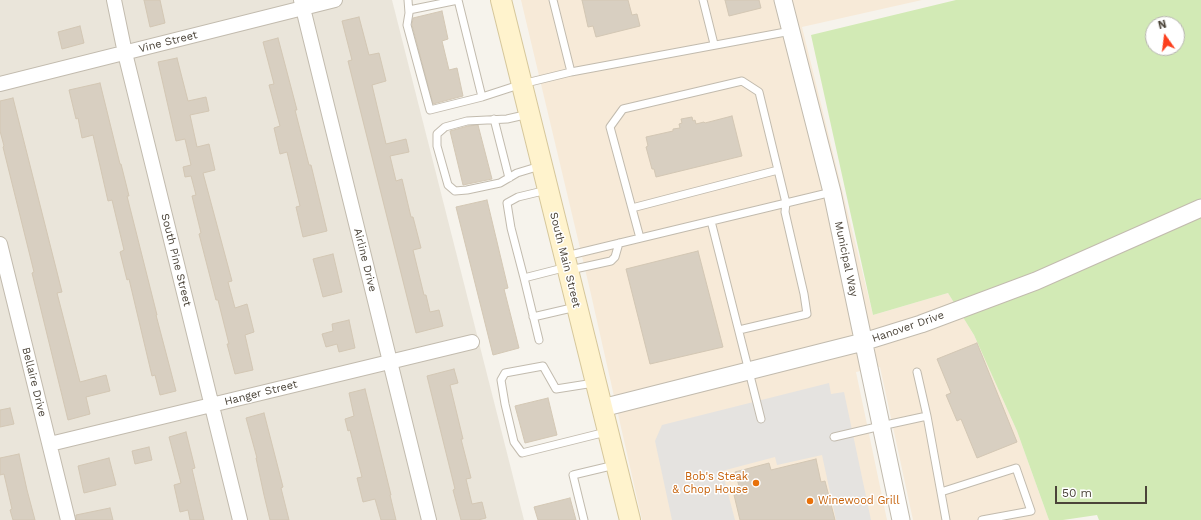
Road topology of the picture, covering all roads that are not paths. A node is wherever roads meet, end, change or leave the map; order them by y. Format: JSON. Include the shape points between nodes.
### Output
{"nodes":[{"id":1,"x":114,"y":0,"type":"edge"},
{"id":2,"x":335,"y":0,"type":"edge"},
{"id":3,"x":408,"y":0,"type":"edge"},
{"id":4,"x":458,"y":0,"type":"edge"},
{"id":5,"x":500,"y":0,"type":"edge"},
{"id":6,"x":554,"y":0,"type":"edge"},
{"id":7,"x":703,"y":0,"type":"edge"},
{"id":8,"x":783,"y":0,"type":"edge"},
{"id":9,"x":302,"y":4,"type":"edge"},
{"id":10,"x":409,"y":10,"type":"junction"},
{"id":11,"x":791,"y":31,"type":"junction"},
{"id":12,"x":714,"y":44,"type":"junction"},
{"id":13,"x":125,"y":53,"type":"junction"},
{"id":14,"x":571,"y":72,"type":"junction"},
{"id":15,"x":0,"y":84,"type":"edge"},
{"id":16,"x":522,"y":84,"type":"junction"},
{"id":17,"x":482,"y":97,"type":"junction"},
{"id":18,"x":529,"y":114,"type":"junction"},
{"id":19,"x":494,"y":119,"type":"junction"},
{"id":20,"x":542,"y":166,"type":"junction"},
{"id":21,"x":778,"y":170,"type":"junction"},
{"id":22,"x":509,"y":178,"type":"junction"},
{"id":23,"x":548,"y":189,"type":"junction"},
{"id":24,"x":832,"y":192,"type":"junction"},
{"id":25,"x":786,"y":203,"type":"junction"},
{"id":26,"x":632,"y":208,"type":"junction"},
{"id":27,"x":1201,"y":208,"type":"edge"},
{"id":28,"x":711,"y":221,"type":"junction"},
{"id":29,"x":640,"y":238,"type":"junction"},
{"id":30,"x":619,"y":243,"type":"junction"},
{"id":31,"x":0,"y":244,"type":"edge"},
{"id":32,"x":567,"y":265,"type":"junction"},
{"id":33,"x":524,"y":278,"type":"junction"},
{"id":34,"x":577,"y":307,"type":"junction"},
{"id":35,"x":533,"y":317,"type":"junction"},
{"id":36,"x":739,"y":330,"type":"junction"},
{"id":37,"x":538,"y":340,"type":"dead end"},
{"id":38,"x":472,"y":342,"type":"dead end"},
{"id":39,"x":863,"y":342,"type":"junction"},
{"id":40,"x":390,"y":362,"type":"junction"},
{"id":41,"x":749,"y":372,"type":"junction"},
{"id":42,"x":917,"y":372,"type":"dead end"},
{"id":43,"x":596,"y":382,"type":"junction"},
{"id":44,"x":211,"y":405,"type":"junction"},
{"id":45,"x":602,"y":408,"type":"junction"},
{"id":46,"x":927,"y":416,"type":"junction"},
{"id":47,"x":761,"y":419,"type":"dead end"},
{"id":48,"x":881,"y":426,"type":"junction"},
{"id":49,"x":608,"y":432,"type":"junction"},
{"id":50,"x":834,"y":437,"type":"dead end"},
{"id":51,"x":50,"y":444,"type":"junction"},
{"id":52,"x":616,"y":464,"type":"junction"},
{"id":53,"x":941,"y":492,"type":"junction"},
{"id":54,"x":68,"y":520,"type":"edge"},
{"id":55,"x":240,"y":520,"type":"edge"},
{"id":56,"x":429,"y":520,"type":"edge"},
{"id":57,"x":584,"y":520,"type":"edge"},
{"id":58,"x":630,"y":520,"type":"edge"},
{"id":59,"x":901,"y":520,"type":"edge"},
{"id":60,"x":946,"y":520,"type":"edge"},
{"id":61,"x":982,"y":520,"type":"edge"}],
"edges":[{"from":1,"to":13,"type":"street","name":"South Pine Street"},
{"from":2,"to":9,"type":"street","name":"Vine Street"},
{"from":3,"to":10,"type":"lane"},
{"from":4,"to":10,"type":"lane"},
{"from":4,"to":17,"type":"lane"},
{"from":5,"to":16,"type":"main road","name":"South Main Street"},
{"from":6,"to":14,"type":"lane"},
{"from":7,"to":12,"type":"lane"},
{"from":8,"to":11,"type":"street","name":"Municipal Way"},
{"from":9,"to":13,"type":"street","name":"Vine Street"},
{"from":9,"to":40,"type":"street","name":"Airline Drive"},
{"from":10,"to":17,"type":"lane","via":[[407,25],[430,110]]},
{"from":11,"to":12,"type":"lane"},
{"from":11,"to":24,"type":"street","name":"Municipal Way"},
{"from":12,"to":14,"type":"lane"},
{"from":13,"to":15,"type":"street","name":"Vine Street"},
{"from":13,"to":44,"type":"street","name":"South Pine Street"},
{"from":14,"to":16,"type":"lane"},
{"from":16,"to":17,"type":"lane"},
{"from":16,"to":18,"type":"main road","name":"South Main Street"},
{"from":18,"to":19,"type":"lane"},
{"from":18,"to":20,"type":"main road","name":"South Main Street"},
{"from":19,"to":22,"type":"lane"},
{"from":19,"to":22,"type":"lane","via":[[467,121],[445,127],[437,134],[437,146],[448,185],[455,191],[500,183]]},
{"from":20,"to":22,"type":"lane","via":[[522,171]]},
{"from":20,"to":23,"type":"main road","name":"South Main Street"},
{"from":21,"to":25,"type":"lane"},
{"from":21,"to":26,"type":"lane"},
{"from":21,"to":26,"type":"lane","via":[[759,92],[742,81],[623,109],[610,127]]},
{"from":23,"to":32,"type":"main road","name":"South Main Street"},
{"from":23,"to":33,"type":"lane","via":[[518,196],[506,203]]},
{"from":24,"to":25,"type":"lane"},
{"from":24,"to":39,"type":"street","name":"Municipal Way"},
{"from":25,"to":28,"type":"lane"},
{"from":25,"to":36,"type":"lane","via":[[785,212],[807,314]]},
{"from":26,"to":29,"type":"lane"},
{"from":27,"to":39,"type":"street","name":"Hanover Drive","via":[[1036,281],[921,324]]},
{"from":28,"to":29,"type":"lane"},
{"from":28,"to":36,"type":"lane"},
{"from":29,"to":30,"type":"lane"},
{"from":30,"to":32,"type":"lane"},
{"from":30,"to":32,"type":"lane","via":[[615,257],[611,260]]},
{"from":31,"to":51,"type":"street","name":"Bellaire Drive"},
{"from":32,"to":33,"type":"lane"},
{"from":32,"to":34,"type":"main road","name":"South Main Street"},
{"from":33,"to":35,"type":"lane"},
{"from":34,"to":35,"type":"lane"},
{"from":34,"to":43,"type":"main road","name":"South Main Street"},
{"from":35,"to":37,"type":"lane"},
{"from":36,"to":41,"type":"lane"},
{"from":38,"to":40,"type":"street","name":"Hanger Street"},
{"from":39,"to":41,"type":"street","name":"Hanover Drive"},
{"from":39,"to":48,"type":"street","name":"Municipal Way"},
{"from":40,"to":44,"type":"street","name":"Hanger Street"},
{"from":40,"to":56,"type":"street","name":"Airline Drive"},
{"from":41,"to":45,"type":"street","name":"Hanover Drive"},
{"from":41,"to":47,"type":"lane"},
{"from":42,"to":46,"type":"lane"},
{"from":43,"to":45,"type":"main road","name":"South Main Street"},
{"from":43,"to":49,"type":"lane","via":[[556,389],[543,366],[505,373],[501,380],[514,442],[522,453]]},
{"from":44,"to":51,"type":"street","name":"Hanger Street"},
{"from":44,"to":55,"type":"street","name":"South Pine Street"},
{"from":45,"to":49,"type":"main road","name":"South Main Street"},
{"from":46,"to":48,"type":"lane"},
{"from":46,"to":53,"type":"lane"},
{"from":48,"to":50,"type":"lane"},
{"from":48,"to":59,"type":"street","name":"Municipal Way"},
{"from":49,"to":52,"type":"main road","name":"South Main Street"},
{"from":51,"to":54,"type":"street","name":"Bellaire Drive"},
{"from":52,"to":57,"type":"lane","via":[[573,475]]},
{"from":52,"to":58,"type":"main road","name":"South Main Street"},
{"from":53,"to":60,"type":"lane"},
{"from":53,"to":61,"type":"lane","via":[[1016,468],[1031,511]]}]}
